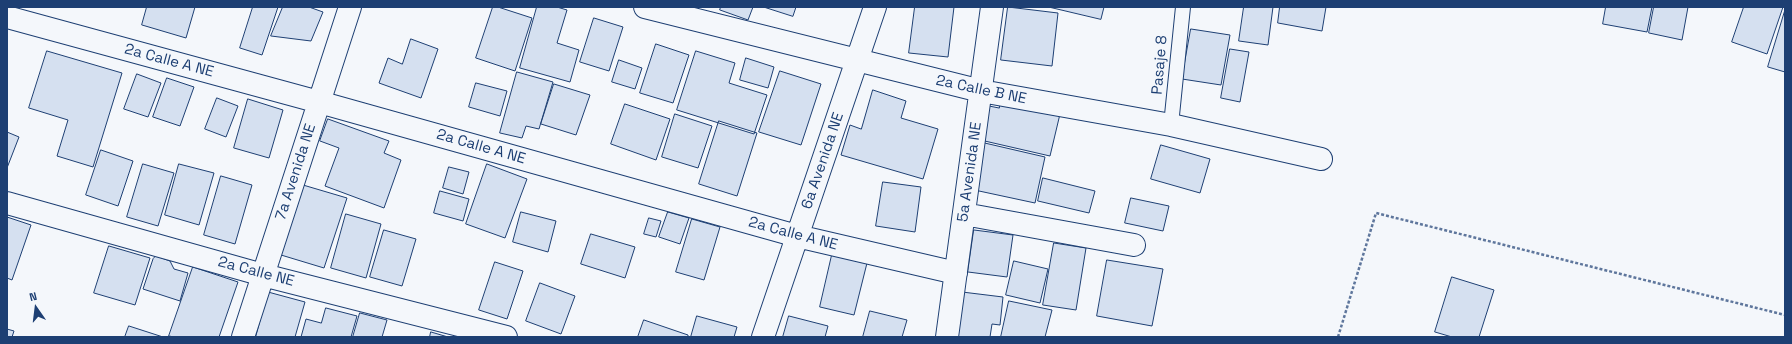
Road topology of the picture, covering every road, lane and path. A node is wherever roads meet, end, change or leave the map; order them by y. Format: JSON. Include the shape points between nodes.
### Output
{"nodes":[{"id":1,"x":350,"y":7,"type":"edge"},
{"id":2,"x":644,"y":7,"type":"edge"},
{"id":3,"x":875,"y":7,"type":"edge"},
{"id":4,"x":992,"y":7,"type":"edge"},
{"id":5,"x":1182,"y":7,"type":"edge"},
{"id":6,"x":7,"y":17,"type":"edge"},
{"id":7,"x":857,"y":61,"type":"junction"},
{"id":8,"x":981,"y":91,"type":"junction"},
{"id":9,"x":319,"y":102,"type":"junction"},
{"id":10,"x":1171,"y":126,"type":"junction"},
{"id":11,"x":1321,"y":159,"type":"dead end"},
{"id":12,"x":7,"y":204,"type":"edge"},
{"id":13,"x":964,"y":214,"type":"junction"},
{"id":14,"x":797,"y":236,"type":"junction"},
{"id":15,"x":1134,"y":245,"type":"dead end"},
{"id":16,"x":956,"y":273,"type":"junction"},
{"id":17,"x":263,"y":274,"type":"junction"},
{"id":18,"x":1785,"y":315,"type":"edge"},
{"id":19,"x":243,"y":337,"type":"edge"},
{"id":20,"x":506,"y":337,"type":"edge"},
{"id":21,"x":763,"y":337,"type":"edge"},
{"id":22,"x":947,"y":337,"type":"edge"},
{"id":23,"x":1338,"y":337,"type":"edge"}],
"edges":[{"from":1,"to":9,"type":"street","name":"7a Avenida NE"},
{"from":2,"to":7,"type":"street","name":"2a Calle B NE"},
{"from":3,"to":7,"type":"street","name":"6a Avenida NE"},
{"from":4,"to":8,"type":"street","name":"5a Avenida NE"},
{"from":5,"to":10,"type":"lane","name":"Pasaje 8"},
{"from":6,"to":9,"type":"street","name":"2a Calle A NE"},
{"from":7,"to":8,"type":"street","name":"2a Calle B NE"},
{"from":7,"to":14,"type":"street","name":"6a Avenida NE"},
{"from":8,"to":10,"type":"street","name":"2a Calle B NE"},
{"from":8,"to":13,"type":"street","name":"5a Avenida NE"},
{"from":9,"to":14,"type":"street","name":"2a Calle A NE"},
{"from":9,"to":17,"type":"street","name":"7a Avenida NE"},
{"from":10,"to":11,"type":"street","name":"2a Calle B NE"},
{"from":12,"to":17,"type":"street","name":"2a Calle NE"},
{"from":13,"to":15,"type":"street"},
{"from":13,"to":16,"type":"street","name":"5a Avenida NE"},
{"from":14,"to":16,"type":"street","name":"2a Calle A NE"},
{"from":14,"to":21,"type":"street","name":"6a Avenida NE"},
{"from":16,"to":22,"type":"street","name":"5a Avenida NE"},
{"from":17,"to":19,"type":"street","name":"7a Avenida NE"},
{"from":17,"to":20,"type":"street","name":"2a Calle NE"},
{"from":18,"to":23,"type":"path","via":[[1376,213]]}]}
